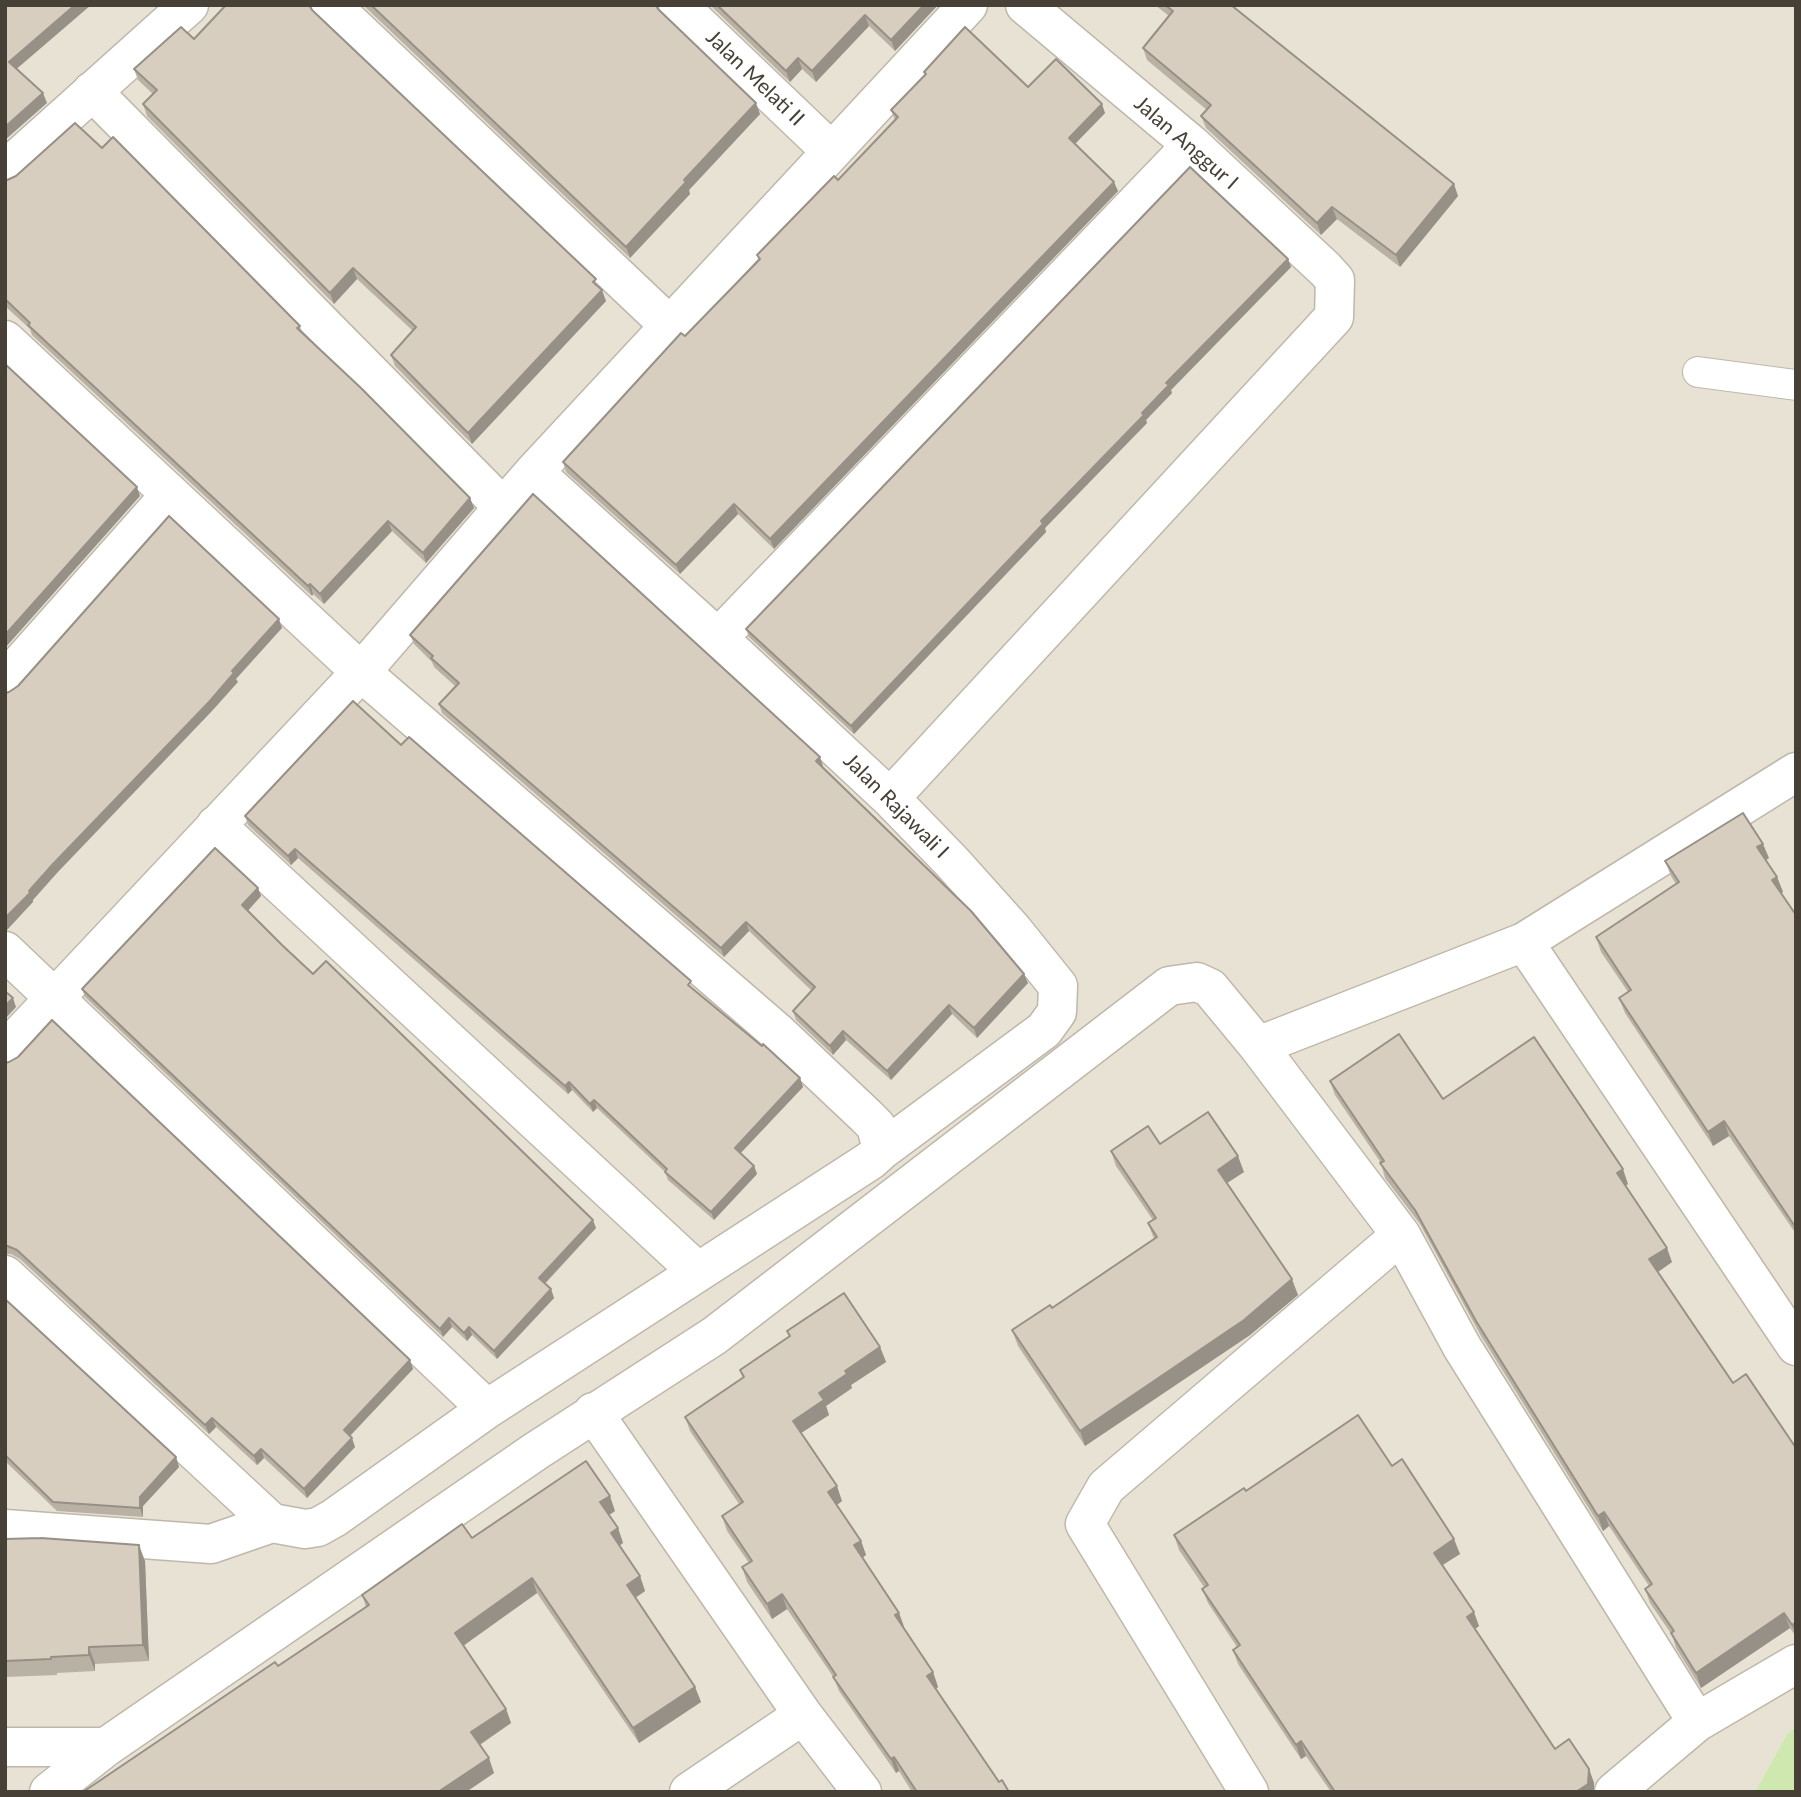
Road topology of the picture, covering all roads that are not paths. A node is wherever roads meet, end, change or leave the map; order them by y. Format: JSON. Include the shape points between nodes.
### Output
{"nodes":[{"id":1,"x":188,"y":5,"type":"edge"},
{"id":2,"x":331,"y":5,"type":"edge"},
{"id":3,"x":678,"y":5,"type":"edge"},
{"id":4,"x":968,"y":5,"type":"edge"},
{"id":5,"x":1043,"y":10,"type":"edge"},
{"id":6,"x":92,"y":91,"type":"junction"},
{"id":7,"x":1192,"y":145,"type":"junction"},
{"id":8,"x":831,"y":151,"type":"junction"},
{"id":9,"x":5,"y":170,"type":"edge"},
{"id":10,"x":670,"y":326,"type":"junction"},
{"id":11,"x":8,"y":346,"type":"edge"},
{"id":12,"x":1698,"y":372,"type":"dead end"},
{"id":13,"x":1796,"y":385,"type":"edge"},
{"id":14,"x":534,"y":472,"type":"junction"},
{"id":15,"x":170,"y":495,"type":"junction"},
{"id":16,"x":503,"y":507,"type":"junction"},
{"id":17,"x":718,"y":638,"type":"junction"},
{"id":18,"x":360,"y":672,"type":"junction"},
{"id":19,"x":5,"y":681,"type":"edge"},
{"id":20,"x":1790,"y":787,"type":"edge"},
{"id":21,"x":890,"y":798,"type":"junction"},
{"id":22,"x":216,"y":825,"type":"junction"},
{"id":23,"x":1524,"y":942,"type":"junction"},
{"id":24,"x":5,"y":951,"type":"edge"},
{"id":25,"x":55,"y":997,"type":"junction"},
{"id":26,"x":1258,"y":1046,"type":"junction"},
{"id":27,"x":5,"y":1051,"type":"edge"},
{"id":28,"x":882,"y":1150,"type":"junction"},
{"id":29,"x":1401,"y":1235,"type":"junction"},
{"id":30,"x":698,"y":1272,"type":"junction"},
{"id":31,"x":5,"y":1275,"type":"edge"},
{"id":32,"x":1796,"y":1346,"type":"edge"},
{"id":33,"x":487,"y":1409,"type":"junction"},
{"id":34,"x":593,"y":1412,"type":"junction"},
{"id":35,"x":272,"y":1523,"type":"junction"},
{"id":36,"x":5,"y":1529,"type":"edge"},
{"id":37,"x":1796,"y":1664,"type":"edge"},
{"id":38,"x":803,"y":1715,"type":"junction"},
{"id":39,"x":1697,"y":1722,"type":"junction"},
{"id":40,"x":5,"y":1747,"type":"edge"},
{"id":41,"x":106,"y":1747,"type":"junction"},
{"id":42,"x":49,"y":1792,"type":"edge"},
{"id":43,"x":689,"y":1792,"type":"edge"},
{"id":44,"x":862,"y":1792,"type":"edge"},
{"id":45,"x":1249,"y":1792,"type":"edge"},
{"id":46,"x":1614,"y":1792,"type":"edge"}],
"edges":[{"from":1,"to":6,"type":"street"},
{"from":2,"to":10,"type":"street"},
{"from":3,"to":8,"type":"street","name":"Jalan Melati II"},
{"from":4,"to":8,"type":"street"},
{"from":5,"to":7,"type":"street","name":"Jalan Anggur I"},
{"from":6,"to":9,"type":"street"},
{"from":6,"to":16,"type":"street"},
{"from":7,"to":17,"type":"street"},
{"from":7,"to":21,"type":"street","name":"Jalan Anggur I","via":[[1335,280],[1334,317]]},
{"from":8,"to":10,"type":"street"},
{"from":10,"to":14,"type":"street"},
{"from":11,"to":15,"type":"street"},
{"from":12,"to":13,"type":"lane"},
{"from":14,"to":16,"type":"street"},
{"from":14,"to":17,"type":"street","name":"Jalan Rajawali I"},
{"from":15,"to":18,"type":"street"},
{"from":15,"to":19,"type":"street"},
{"from":16,"to":18,"type":"street"},
{"from":17,"to":21,"type":"street","name":"Jalan Rajawali I"},
{"from":18,"to":22,"type":"street"},
{"from":18,"to":28,"type":"street","via":[[787,1041],[876,1126]]},
{"from":20,"to":23,"type":"street"},
{"from":21,"to":28,"type":"street","name":"Jalan Rajawali I","via":[[1013,930],[1058,986],[1058,1012],[1044,1030]]},
{"from":22,"to":25,"type":"street"},
{"from":22,"to":30,"type":"street"},
{"from":23,"to":26,"type":"street"},
{"from":23,"to":32,"type":"street"},
{"from":24,"to":25,"type":"street"},
{"from":25,"to":27,"type":"street"},
{"from":25,"to":33,"type":"street"},
{"from":26,"to":29,"type":"street"},
{"from":26,"to":34,"type":"street","via":[[1210,988],[1197,982],[1169,986],[714,1336]]},
{"from":28,"to":30,"type":"street","name":"Jalan Rajawali I"},
{"from":29,"to":39,"type":"street","via":[[1462,1348]]},
{"from":29,"to":45,"type":"street","via":[[1105,1487],[1085,1524]]},
{"from":30,"to":33,"type":"street","name":"Jalan Rajawali I"},
{"from":31,"to":35,"type":"street"},
{"from":33,"to":35,"type":"street","name":"Jalan Rajawali I","via":[[334,1518],[317,1527]]},
{"from":34,"to":38,"type":"street"},
{"from":34,"to":41,"type":"street"},
{"from":35,"to":36,"type":"street","via":[[211,1544]]},
{"from":37,"to":39,"type":"street"},
{"from":38,"to":43,"type":"street"},
{"from":38,"to":44,"type":"street"},
{"from":39,"to":46,"type":"street"},
{"from":40,"to":41,"type":"street"},
{"from":41,"to":42,"type":"street"}]}
